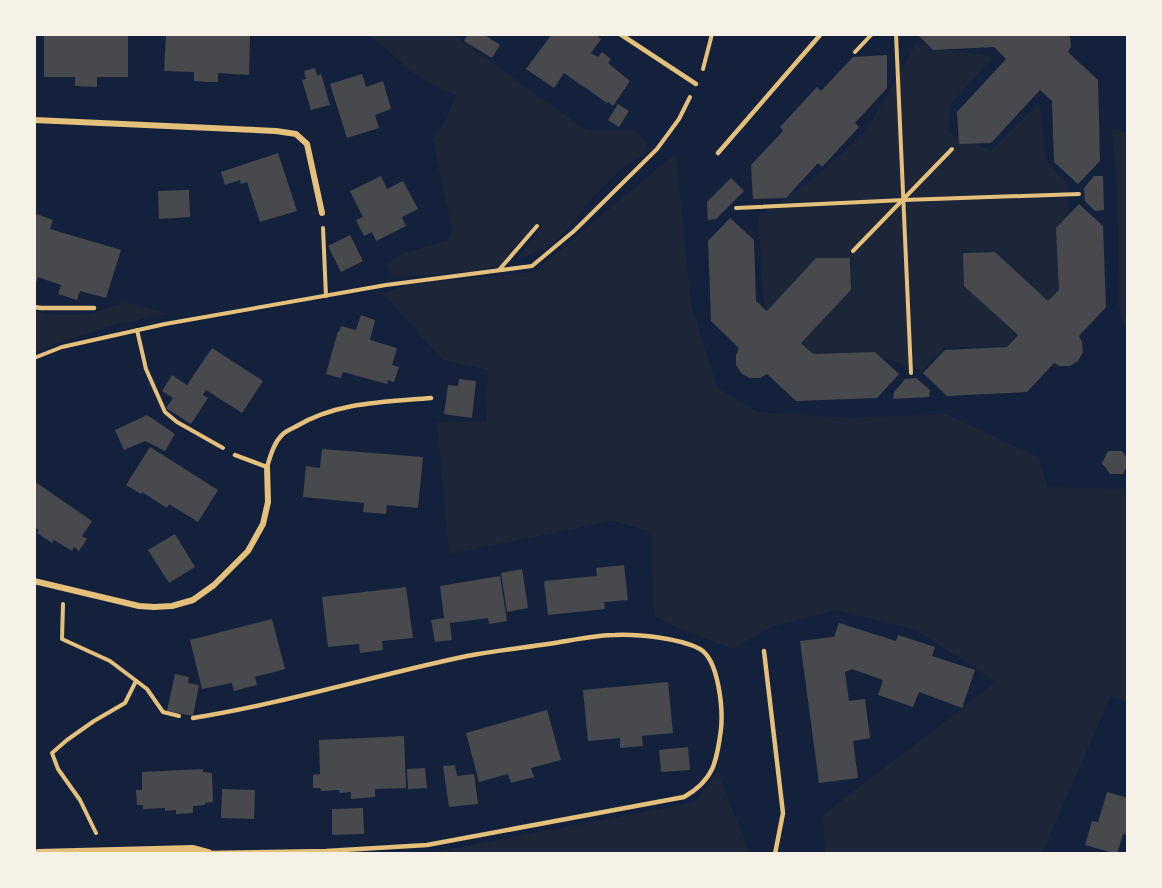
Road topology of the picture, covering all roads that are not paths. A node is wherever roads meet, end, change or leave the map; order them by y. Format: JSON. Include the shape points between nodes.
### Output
{"nodes":[{"id":1,"x":620,"y":34,"type":"edge"},
{"id":2,"x":821,"y":34,"type":"edge"},
{"id":3,"x":696,"y":84,"type":"road end"},
{"id":4,"x":34,"y":120,"type":"edge"},
{"id":5,"x":718,"y":153,"type":"dead end"},
{"id":6,"x":322,"y":213,"type":"road end"},
{"id":7,"x":34,"y":307,"type":"edge"},
{"id":8,"x":94,"y":308,"type":"dead end"},
{"id":9,"x":431,"y":398,"type":"dead end"},
{"id":10,"x":235,"y":455,"type":"road end"},
{"id":11,"x":267,"y":468,"type":"junction"},
{"id":12,"x":34,"y":581,"type":"edge"},
{"id":13,"x":764,"y":651,"type":"dead end"},
{"id":14,"x":193,"y":718,"type":"road end"},
{"id":15,"x":89,"y":852,"type":"edge"},
{"id":16,"x":106,"y":853,"type":"edge"},
{"id":17,"x":208,"y":853,"type":"edge"},
{"id":18,"x":38,"y":854,"type":"edge"},
{"id":19,"x":775,"y":854,"type":"edge"}],
"edges":[{"from":1,"to":3,"type":"lane"},
{"from":2,"to":5,"type":"lane"},
{"from":4,"to":6,"type":"street","via":[[296,135],[307,144]]},
{"from":7,"to":8,"type":"lane"},
{"from":9,"to":11,"type":"lane","via":[[335,409],[304,422],[282,435]]},
{"from":10,"to":11,"type":"lane"},
{"from":11,"to":12,"type":"street","via":[[268,502],[263,524],[248,551],[214,585],[192,600],[172,606],[139,606]]},
{"from":13,"to":19,"type":"lane","via":[[783,813]]},
{"from":14,"to":17,"type":"lane","via":[[469,656],[615,635],[660,638],[702,650],[711,663],[720,697],[722,721],[711,774],[684,797],[427,845]]},
{"from":15,"to":16,"type":"street"},
{"from":15,"to":18,"type":"street"},
{"from":16,"to":17,"type":"street"}]}
